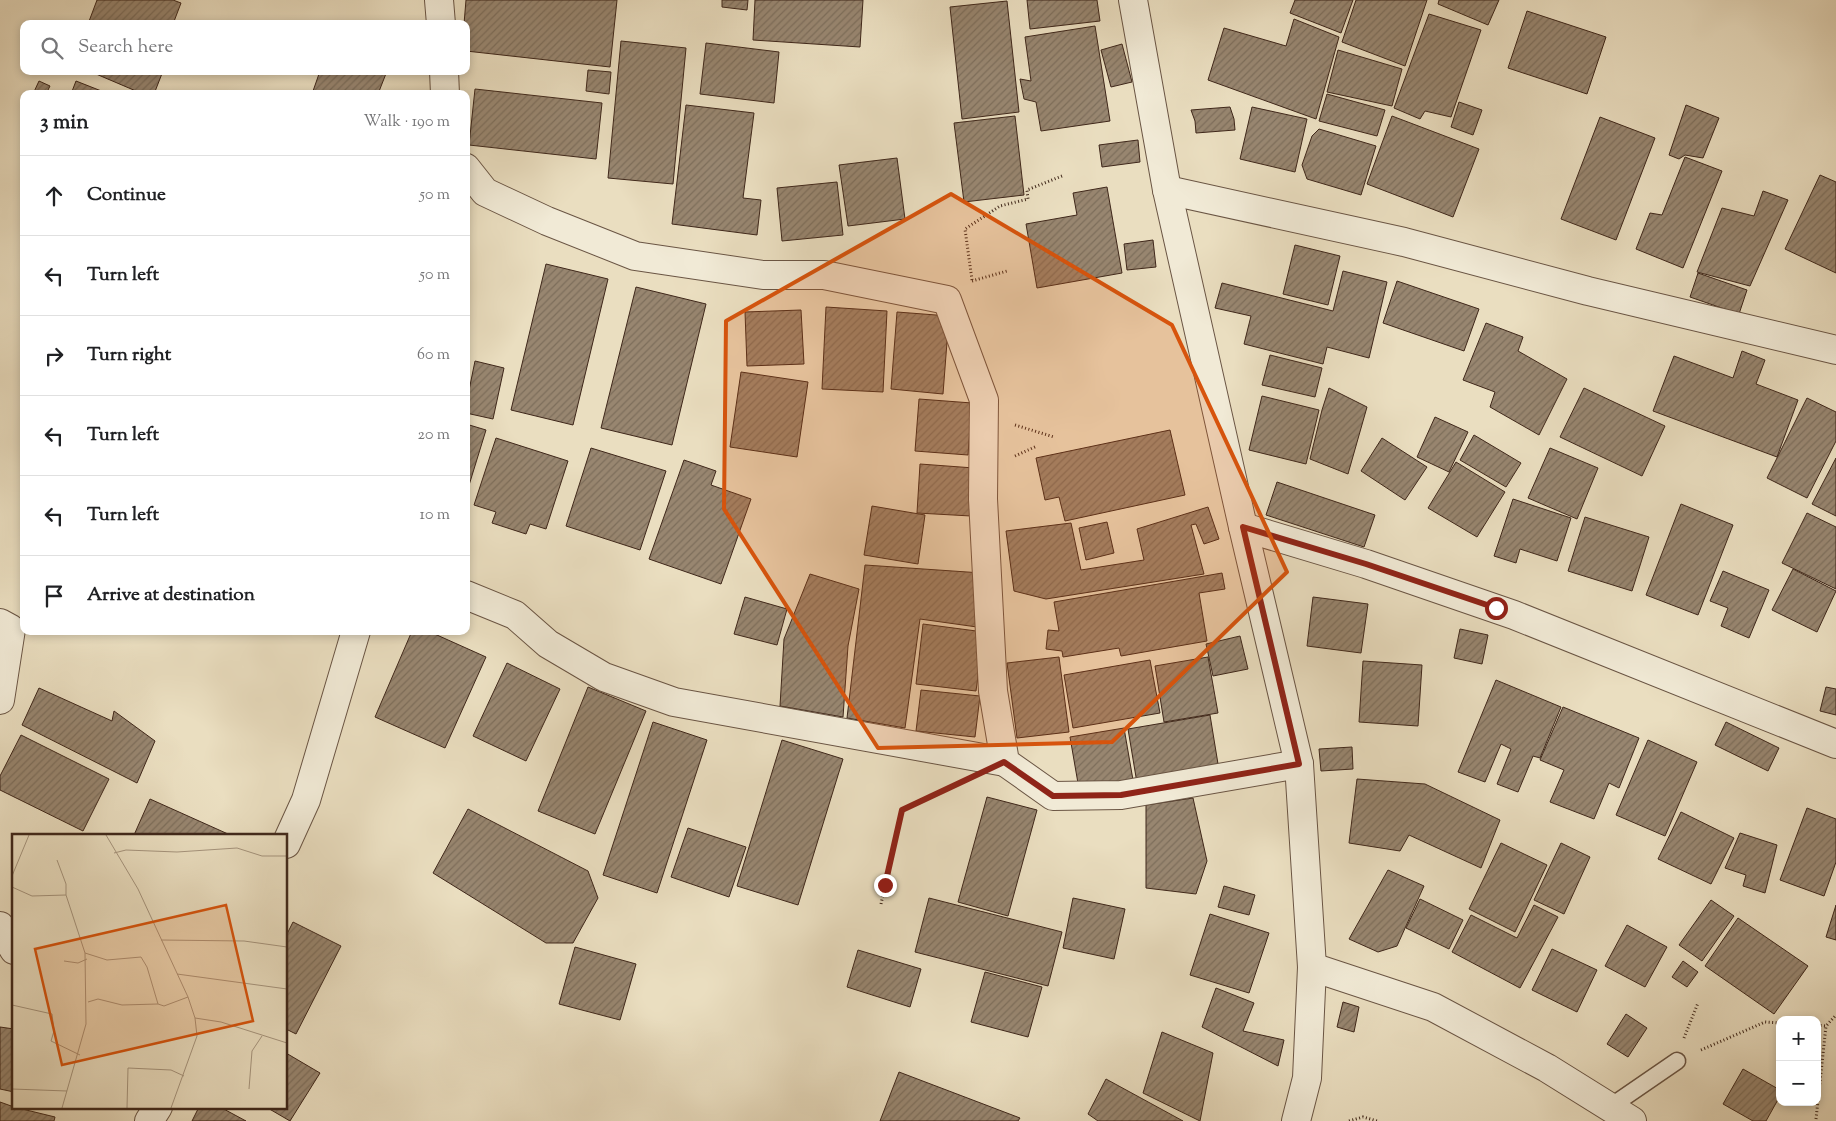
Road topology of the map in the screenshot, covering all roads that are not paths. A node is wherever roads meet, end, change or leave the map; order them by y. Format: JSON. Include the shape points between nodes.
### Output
{"nodes":[{"id":1,"x":439,"y":0,"type":"edge"},
{"id":2,"x":1133,"y":0,"type":"edge"},
{"id":3,"x":442,"y":20,"type":"edge"},
{"id":4,"x":444,"y":75,"type":"edge"},
{"id":5,"x":445,"y":90,"type":"edge"},
{"id":6,"x":470,"y":179,"type":"edge"},
{"id":7,"x":1167,"y":190,"type":"junction"},
{"id":8,"x":476,"y":196,"type":"edge"},
{"id":9,"x":1836,"y":350,"type":"edge"},
{"id":10,"x":1243,"y":527,"type":"junction"},
{"id":11,"x":470,"y":597,"type":"edge"},
{"id":12,"x":0,"y":624,"type":"edge"},
{"id":13,"x":355,"y":635,"type":"edge"},
{"id":14,"x":0,"y":700,"type":"edge"},
{"id":15,"x":1836,"y":744,"type":"edge"},
{"id":16,"x":1004,"y":762,"type":"junction"},
{"id":17,"x":1299,"y":764,"type":"junction"},
{"id":18,"x":288,"y":840,"type":"edge"},
{"id":19,"x":0,"y":926,"type":"edge"},
{"id":20,"x":12,"y":947,"type":"edge"},
{"id":21,"x":1312,"y":967,"type":"junction"},
{"id":22,"x":1677,"y":1061,"type":"road end"},
{"id":23,"x":157,"y":1108,"type":"edge"},
{"id":24,"x":1621,"y":1114,"type":"edge"},
{"id":25,"x":149,"y":1121,"type":"edge"},
{"id":26,"x":1296,"y":1121,"type":"edge"}],
"edges":[{"from":1,"to":3,"type":"street"},
{"from":2,"to":7,"type":"street"},
{"from":4,"to":5,"type":"street"},
{"from":6,"to":8,"type":"street"},
{"from":7,"to":9,"type":"street","via":[[1404,242]]},
{"from":7,"to":10,"type":"street"},
{"from":8,"to":16,"type":"street","via":[[635,256],[762,275],[824,275],[947,300],[984,400],[983,499],[994,691]]},
{"from":10,"to":15,"type":"street","via":[[1366,564],[1514,615]]},
{"from":10,"to":17,"type":"street"},
{"from":11,"to":16,"type":"street","via":[[515,615],[548,644],[604,677],[674,702]]},
{"from":12,"to":14,"type":"street","via":[[11,629]]},
{"from":13,"to":18,"type":"street","via":[[306,800]]},
{"from":16,"to":17,"type":"street","via":[[1053,796],[1121,795]]},
{"from":17,"to":21,"type":"street"},
{"from":19,"to":20,"type":"street"},
{"from":21,"to":24,"type":"street","via":[[1433,1007],[1547,1068]]},
{"from":21,"to":26,"type":"street","via":[[1306,1078]]},
{"from":22,"to":24,"type":"lane"},
{"from":23,"to":25,"type":"street"}]}
